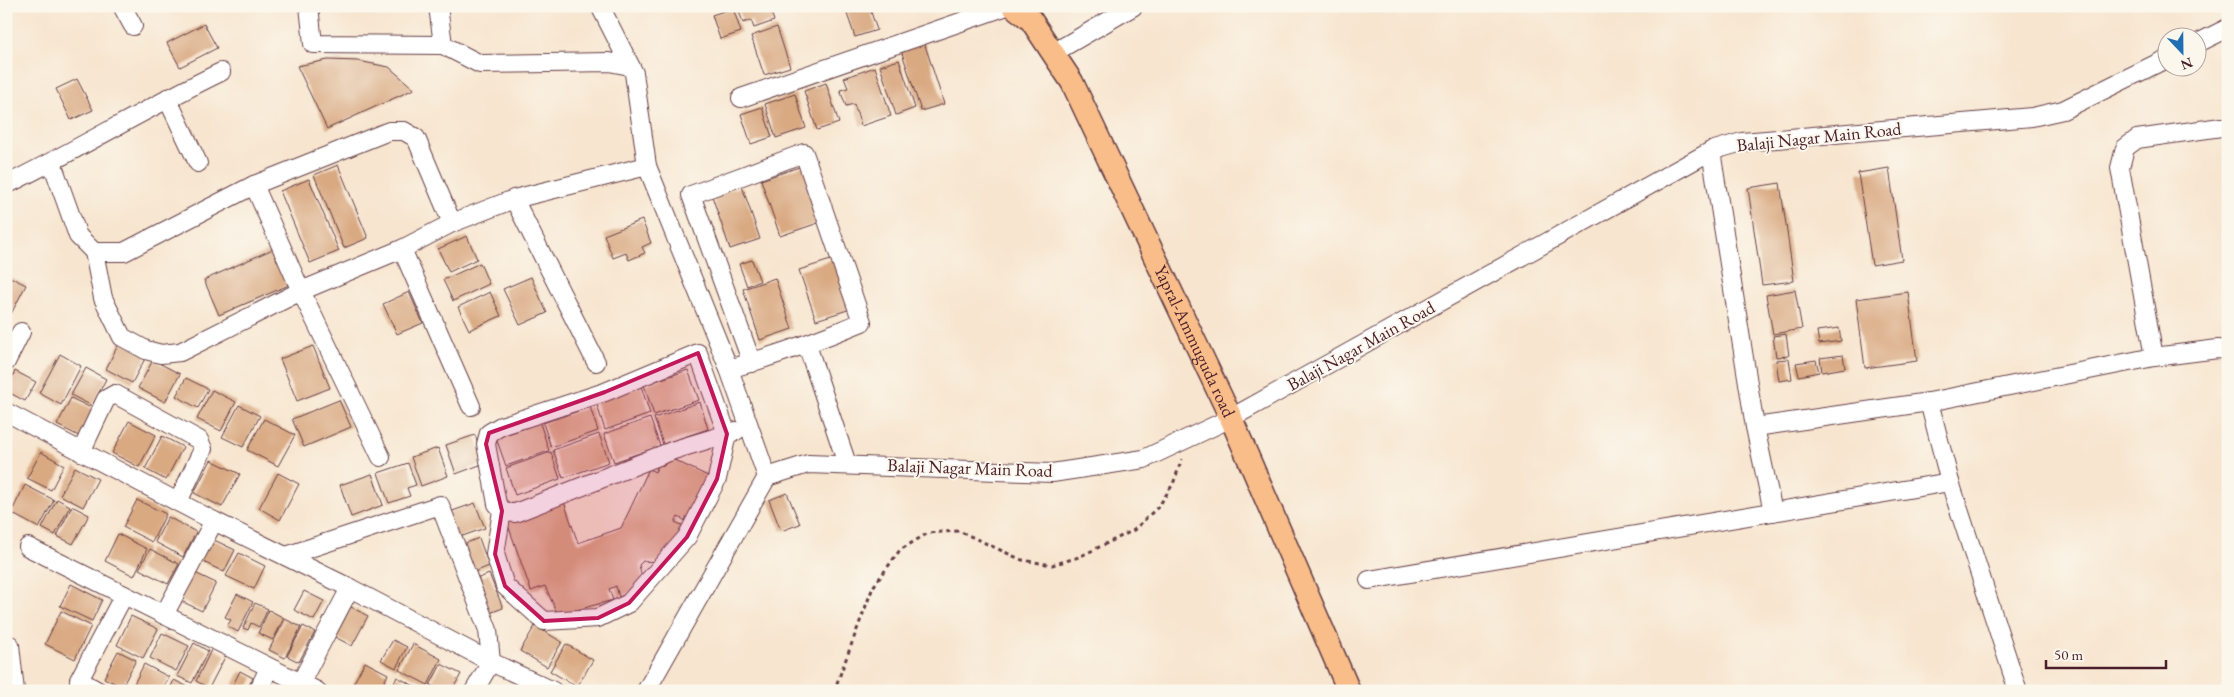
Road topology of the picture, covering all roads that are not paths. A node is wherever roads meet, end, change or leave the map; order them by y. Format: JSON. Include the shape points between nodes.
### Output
{"nodes":[{"id":1,"x":122,"y":6,"type":"edge"},
{"id":2,"x":309,"y":6,"type":"edge"},
{"id":3,"x":438,"y":6,"type":"edge"},
{"id":4,"x":600,"y":6,"type":"edge"},
{"id":5,"x":1006,"y":6,"type":"edge"},
{"id":6,"x":1013,"y":6,"type":"edge"},
{"id":7,"x":1134,"y":6,"type":"edge"},
{"id":8,"x":133,"y":26,"type":"dead end"},
{"id":9,"x":2228,"y":28,"type":"edge"},
{"id":10,"x":2206,"y":39,"type":"edge"},
{"id":11,"x":443,"y":45,"type":"junction"},
{"id":12,"x":1053,"y":53,"type":"junction"},
{"id":13,"x":2156,"y":64,"type":"edge"},
{"id":14,"x":630,"y":66,"type":"junction"},
{"id":15,"x":222,"y":72,"type":"dead end"},
{"id":16,"x":167,"y":98,"type":"junction"},
{"id":17,"x":741,"y":98,"type":"dead end"},
{"id":18,"x":2221,"y":127,"type":"dead end"},
{"id":19,"x":1711,"y":151,"type":"junction"},
{"id":20,"x":52,"y":163,"type":"junction"},
{"id":21,"x":198,"y":163,"type":"dead end"},
{"id":22,"x":647,"y":166,"type":"junction"},
{"id":23,"x":6,"y":185,"type":"edge"},
{"id":24,"x":254,"y":185,"type":"junction"},
{"id":25,"x":514,"y":200,"type":"junction"},
{"id":26,"x":452,"y":223,"type":"junction"},
{"id":27,"x":402,"y":249,"type":"junction"},
{"id":28,"x":94,"y":252,"type":"junction"},
{"id":29,"x":301,"y":291,"type":"junction"},
{"id":30,"x":21,"y":332,"type":"dead end"},
{"id":31,"x":807,"y":345,"type":"junction"},
{"id":32,"x":2228,"y":350,"type":"edge"},
{"id":33,"x":2154,"y":358,"type":"junction"},
{"id":34,"x":6,"y":362,"type":"edge"},
{"id":35,"x":596,"y":362,"type":"dead end"},
{"id":36,"x":752,"y":363,"type":"junction"},
{"id":37,"x":729,"y":369,"type":"junction"},
{"id":38,"x":1929,"y":402,"type":"junction"},
{"id":39,"x":471,"y":406,"type":"dead end"},
{"id":40,"x":6,"y":412,"type":"edge"},
{"id":41,"x":1231,"y":418,"type":"junction"},
{"id":42,"x":748,"y":426,"type":"junction"},
{"id":43,"x":1755,"y":427,"type":"junction"},
{"id":44,"x":727,"y":434,"type":"junction"},
{"id":45,"x":81,"y":452,"type":"junction"},
{"id":46,"x":381,"y":456,"type":"dead end"},
{"id":47,"x":846,"y":464,"type":"junction"},
{"id":48,"x":766,"y":478,"type":"junction"},
{"id":49,"x":1950,"y":482,"type":"junction"},
{"id":50,"x":178,"y":502,"type":"junction"},
{"id":51,"x":502,"y":510,"type":"junction"},
{"id":52,"x":1773,"y":512,"type":"junction"},
{"id":53,"x":214,"y":522,"type":"junction"},
{"id":54,"x":28,"y":547,"type":"dead end"},
{"id":55,"x":286,"y":556,"type":"junction"},
{"id":56,"x":1369,"y":580,"type":"dead end"},
{"id":57,"x":350,"y":588,"type":"junction"},
{"id":58,"x":124,"y":595,"type":"junction"},
{"id":59,"x":164,"y":615,"type":"junction"},
{"id":60,"x":6,"y":645,"type":"edge"},
{"id":61,"x":491,"y":662,"type":"junction"},
{"id":62,"x":270,"y":668,"type":"junction"},
{"id":63,"x":301,"y":682,"type":"junction"},
{"id":64,"x":15,"y":691,"type":"edge"},
{"id":65,"x":98,"y":691,"type":"edge"},
{"id":66,"x":258,"y":691,"type":"edge"},
{"id":67,"x":317,"y":691,"type":"edge"},
{"id":68,"x":474,"y":691,"type":"edge"},
{"id":69,"x":553,"y":691,"type":"edge"},
{"id":70,"x":646,"y":691,"type":"edge"},
{"id":71,"x":1349,"y":691,"type":"edge"},
{"id":72,"x":2018,"y":691,"type":"edge"}],
"edges":[{"from":1,"to":8,"type":"street"},
{"from":2,"to":11,"type":"street","via":[[313,44]]},
{"from":3,"to":11,"type":"street"},
{"from":4,"to":14,"type":"street"},
{"from":5,"to":17,"type":"street"},
{"from":6,"to":12,"type":"main road","name":"Yapral-Ammuguda road","via":[[1031,20]]},
{"from":7,"to":12,"type":"street"},
{"from":9,"to":10,"type":"street"},
{"from":11,"to":14,"type":"street","via":[[480,64],[609,62]]},
{"from":12,"to":41,"type":"main road","name":"Yapral-Ammuguda road","via":[[1072,82]]},
{"from":13,"to":19,"type":"street","name":"Balaji Nagar Main Road","via":[[2063,110],[2032,117],[1742,142]]},
{"from":14,"to":22,"type":"street","via":[[634,73]]},
{"from":15,"to":16,"type":"street"},
{"from":16,"to":20,"type":"street"},
{"from":16,"to":21,"type":"street"},
{"from":18,"to":33,"type":"street","via":[[2137,138],[2125,148],[2120,168]]},
{"from":19,"to":41,"type":"street","name":"Balaji Nagar Main Road"},
{"from":19,"to":43,"type":"street"},
{"from":20,"to":23,"type":"street"},
{"from":20,"to":28,"type":"street","via":[[78,236]]},
{"from":22,"to":25,"type":"street"},
{"from":22,"to":37,"type":"street"},
{"from":24,"to":26,"type":"street","via":[[389,131],[404,130],[416,138]]},
{"from":24,"to":28,"type":"street","via":[[124,252]]},
{"from":24,"to":29,"type":"street"},
{"from":25,"to":26,"type":"street"},
{"from":25,"to":35,"type":"street"},
{"from":26,"to":27,"type":"street"},
{"from":27,"to":29,"type":"street"},
{"from":27,"to":39,"type":"street"},
{"from":28,"to":29,"type":"street","via":[[103,298],[122,337],[161,354],[180,352]]},
{"from":29,"to":46,"type":"street"},
{"from":30,"to":34,"type":"street"},
{"from":31,"to":36,"type":"street"},
{"from":31,"to":36,"type":"street","via":[[862,322],[804,153],[691,195]]},
{"from":31,"to":47,"type":"street"},
{"from":32,"to":33,"type":"street"},
{"from":33,"to":38,"type":"street"},
{"from":36,"to":37,"type":"street"},
{"from":37,"to":42,"type":"street"},
{"from":38,"to":43,"type":"street"},
{"from":38,"to":49,"type":"street"},
{"from":40,"to":45,"type":"street"},
{"from":41,"to":47,"type":"street","name":"Balaji Nagar Main Road","via":[[1144,459],[1052,473]]},
{"from":41,"to":71,"type":"main road","name":"Yapral-Ammuguda road"},
{"from":42,"to":44,"type":"street"},
{"from":42,"to":48,"type":"street"},
{"from":43,"to":52,"type":"street"},
{"from":44,"to":51,"type":"street","via":[[674,450],[515,513]]},
{"from":44,"to":51,"type":"street","via":[[698,353],[605,392],[501,426],[489,433],[486,444],[497,504]]},
{"from":44,"to":51,"type":"street","via":[[717,478],[687,537],[630,603],[598,618],[544,621],[505,586],[495,554]]},
{"from":45,"to":50,"type":"street"},
{"from":45,"to":50,"type":"street","via":[[106,399],[115,394],[199,440],[203,448]]},
{"from":47,"to":48,"type":"street","name":"Balaji Nagar Main Road","via":[[808,464]]},
{"from":48,"to":70,"type":"street"},
{"from":49,"to":52,"type":"street"},
{"from":49,"to":72,"type":"street"},
{"from":50,"to":53,"type":"street"},
{"from":52,"to":56,"type":"street"},
{"from":53,"to":55,"type":"street"},
{"from":53,"to":59,"type":"street"},
{"from":54,"to":58,"type":"street"},
{"from":55,"to":57,"type":"street"},
{"from":55,"to":61,"type":"street","via":[[440,505],[488,630]]},
{"from":57,"to":61,"type":"street"},
{"from":57,"to":63,"type":"street"},
{"from":58,"to":59,"type":"street"},
{"from":58,"to":65,"type":"street","via":[[79,680]]},
{"from":59,"to":62,"type":"street"},
{"from":60,"to":64,"type":"street","via":[[10,645]]},
{"from":61,"to":68,"type":"street"},
{"from":61,"to":69,"type":"street"},
{"from":62,"to":63,"type":"street"},
{"from":62,"to":66,"type":"street"},
{"from":63,"to":67,"type":"street"}]}
